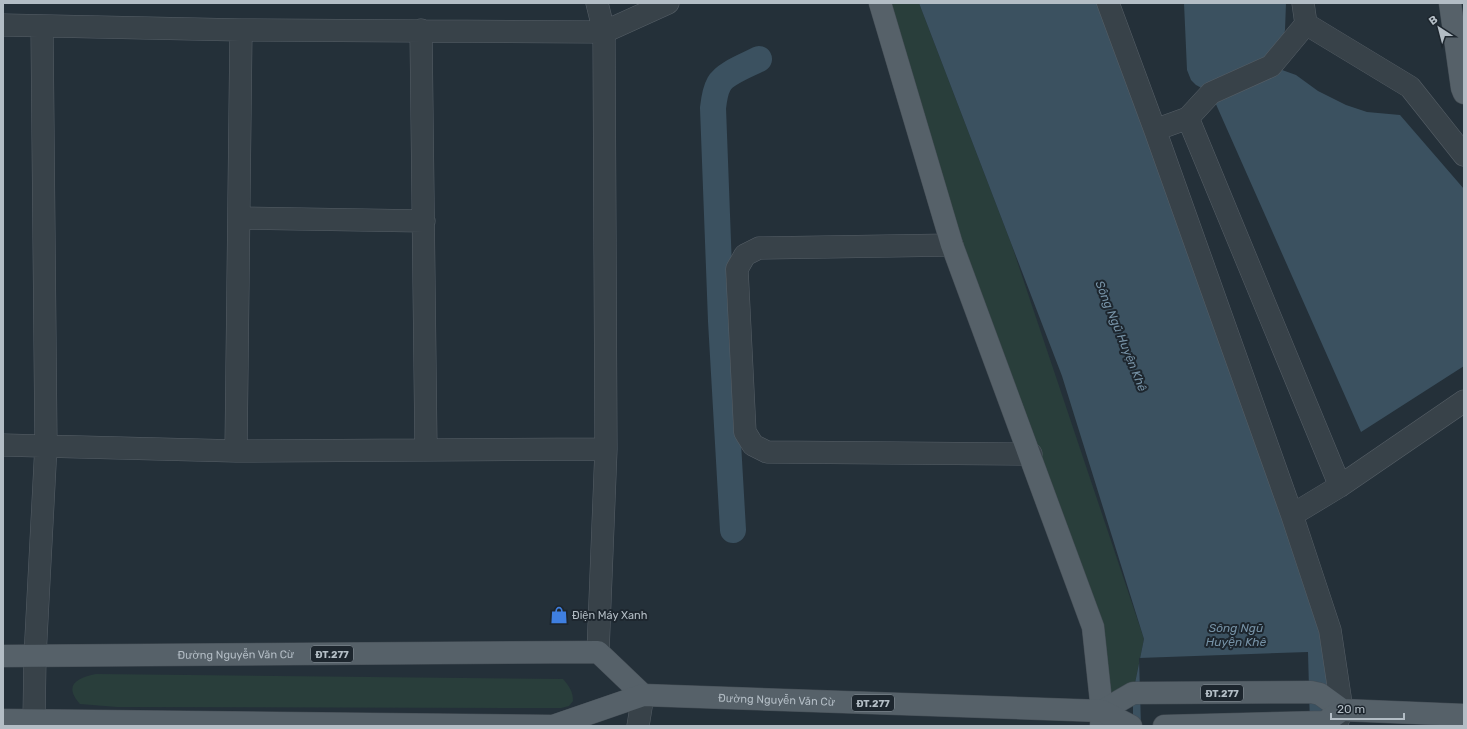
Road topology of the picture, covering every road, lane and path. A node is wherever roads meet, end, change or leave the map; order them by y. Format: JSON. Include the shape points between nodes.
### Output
{"nodes":[{"id":1,"x":597,"y":3,"type":"edge"},
{"id":2,"x":668,"y":3,"type":"edge"},
{"id":3,"x":880,"y":3,"type":"edge"},
{"id":4,"x":1108,"y":3,"type":"edge"},
{"id":5,"x":1450,"y":3,"type":"edge"},
{"id":6,"x":1304,"y":13,"type":"edge"},
{"id":7,"x":3,"y":25,"type":"edge"},
{"id":8,"x":42,"y":26,"type":"junction"},
{"id":9,"x":241,"y":30,"type":"junction"},
{"id":10,"x":421,"y":30,"type":"junction"},
{"id":11,"x":604,"y":32,"type":"junction"},
{"id":12,"x":1464,"y":93,"type":"edge"},
{"id":13,"x":1188,"y":118,"type":"junction"},
{"id":14,"x":1155,"y":130,"type":"junction"},
{"id":15,"x":1464,"y":155,"type":"edge"},
{"id":16,"x":240,"y":218,"type":"junction"},
{"id":17,"x":424,"y":221,"type":"junction"},
{"id":18,"x":952,"y":245,"type":"junction"},
{"id":19,"x":1464,"y":401,"type":"edge"},
{"id":20,"x":3,"y":445,"type":"edge"},
{"id":21,"x":46,"y":446,"type":"junction"},
{"id":22,"x":426,"y":449,"type":"junction"},
{"id":23,"x":606,"y":449,"type":"junction"},
{"id":24,"x":236,"y":451,"type":"junction"},
{"id":25,"x":1031,"y":454,"type":"junction"},
{"id":26,"x":1340,"y":486,"type":"junction"},
{"id":27,"x":1292,"y":516,"type":"junction"},
{"id":28,"x":598,"y":652,"type":"junction"},
{"id":29,"x":3,"y":656,"type":"edge"},
{"id":30,"x":35,"y":657,"type":"junction"},
{"id":31,"x":644,"y":695,"type":"junction"},
{"id":32,"x":1464,"y":716,"type":"edge"},
{"id":33,"x":1101,"y":718,"type":"edge"},
{"id":34,"x":1339,"y":718,"type":"edge"},
{"id":35,"x":3,"y":720,"type":"edge"},
{"id":36,"x":34,"y":720,"type":"junction"},
{"id":37,"x":638,"y":726,"type":"edge"},
{"id":38,"x":1131,"y":726,"type":"edge"},
{"id":39,"x":1164,"y":726,"type":"edge"}],
"edges":[{"from":1,"to":11,"type":"street"},
{"from":2,"to":11,"type":"street"},
{"from":3,"to":18,"type":"main road"},
{"from":4,"to":14,"type":"street"},
{"from":5,"to":12,"type":"main road"},
{"from":6,"to":13,"type":"street","via":[[1271,66],[1211,93]]},
{"from":6,"to":15,"type":"street","via":[[1410,87]]},
{"from":7,"to":8,"type":"street"},
{"from":8,"to":9,"type":"street"},
{"from":8,"to":21,"type":"street"},
{"from":9,"to":10,"type":"street"},
{"from":9,"to":16,"type":"street"},
{"from":10,"to":11,"type":"street"},
{"from":10,"to":17,"type":"street"},
{"from":11,"to":23,"type":"street"},
{"from":13,"to":14,"type":"street"},
{"from":13,"to":26,"type":"street"},
{"from":14,"to":27,"type":"street"},
{"from":16,"to":17,"type":"street"},
{"from":16,"to":24,"type":"street"},
{"from":17,"to":22,"type":"street"},
{"from":18,"to":25,"type":"main road"},
{"from":18,"to":25,"type":"street","via":[[759,248],[746,255],[737,269],[745,432],[753,445],[767,452]]},
{"from":19,"to":26,"type":"street"},
{"from":20,"to":21,"type":"street"},
{"from":21,"to":24,"type":"street"},
{"from":21,"to":30,"type":"street"},
{"from":22,"to":23,"type":"street"},
{"from":22,"to":24,"type":"street"},
{"from":23,"to":28,"type":"street"},
{"from":25,"to":33,"type":"main road","via":[[1093,627]]},
{"from":26,"to":27,"type":"street"},
{"from":27,"to":34,"type":"street","via":[[1330,630]]},
{"from":28,"to":30,"type":"main road","name":"Đường Nguyễn Văn Cừ","number":"ĐT.277"},
{"from":28,"to":31,"type":"main road"},
{"from":29,"to":30,"type":"main road","name":"Đường Nguyễn Văn Cừ","number":"ĐT.277"},
{"from":30,"to":36,"type":"street"},
{"from":31,"to":33,"type":"main road","name":"Đường Nguyễn Văn Cừ","number":"ĐT.277"},
{"from":31,"to":36,"type":"main road","name":"Đường Nguyễn Văn Cừ","number":"ĐT.277","via":[[553,726]]},
{"from":31,"to":37,"type":"street"},
{"from":32,"to":34,"type":"main road"},
{"from":33,"to":34,"type":"main road","number":"ĐT.277","via":[[1133,693],[1311,692],[1320,694]]},
{"from":33,"to":38,"type":"main road","name":"Đường Nguyễn Văn Cừ","number":"ĐT.277"},
{"from":34,"to":39,"type":"main road","via":[[1311,723]]},
{"from":35,"to":36,"type":"main road","name":"Đường Nguyễn Văn Cừ","number":"ĐT.277"}]}
